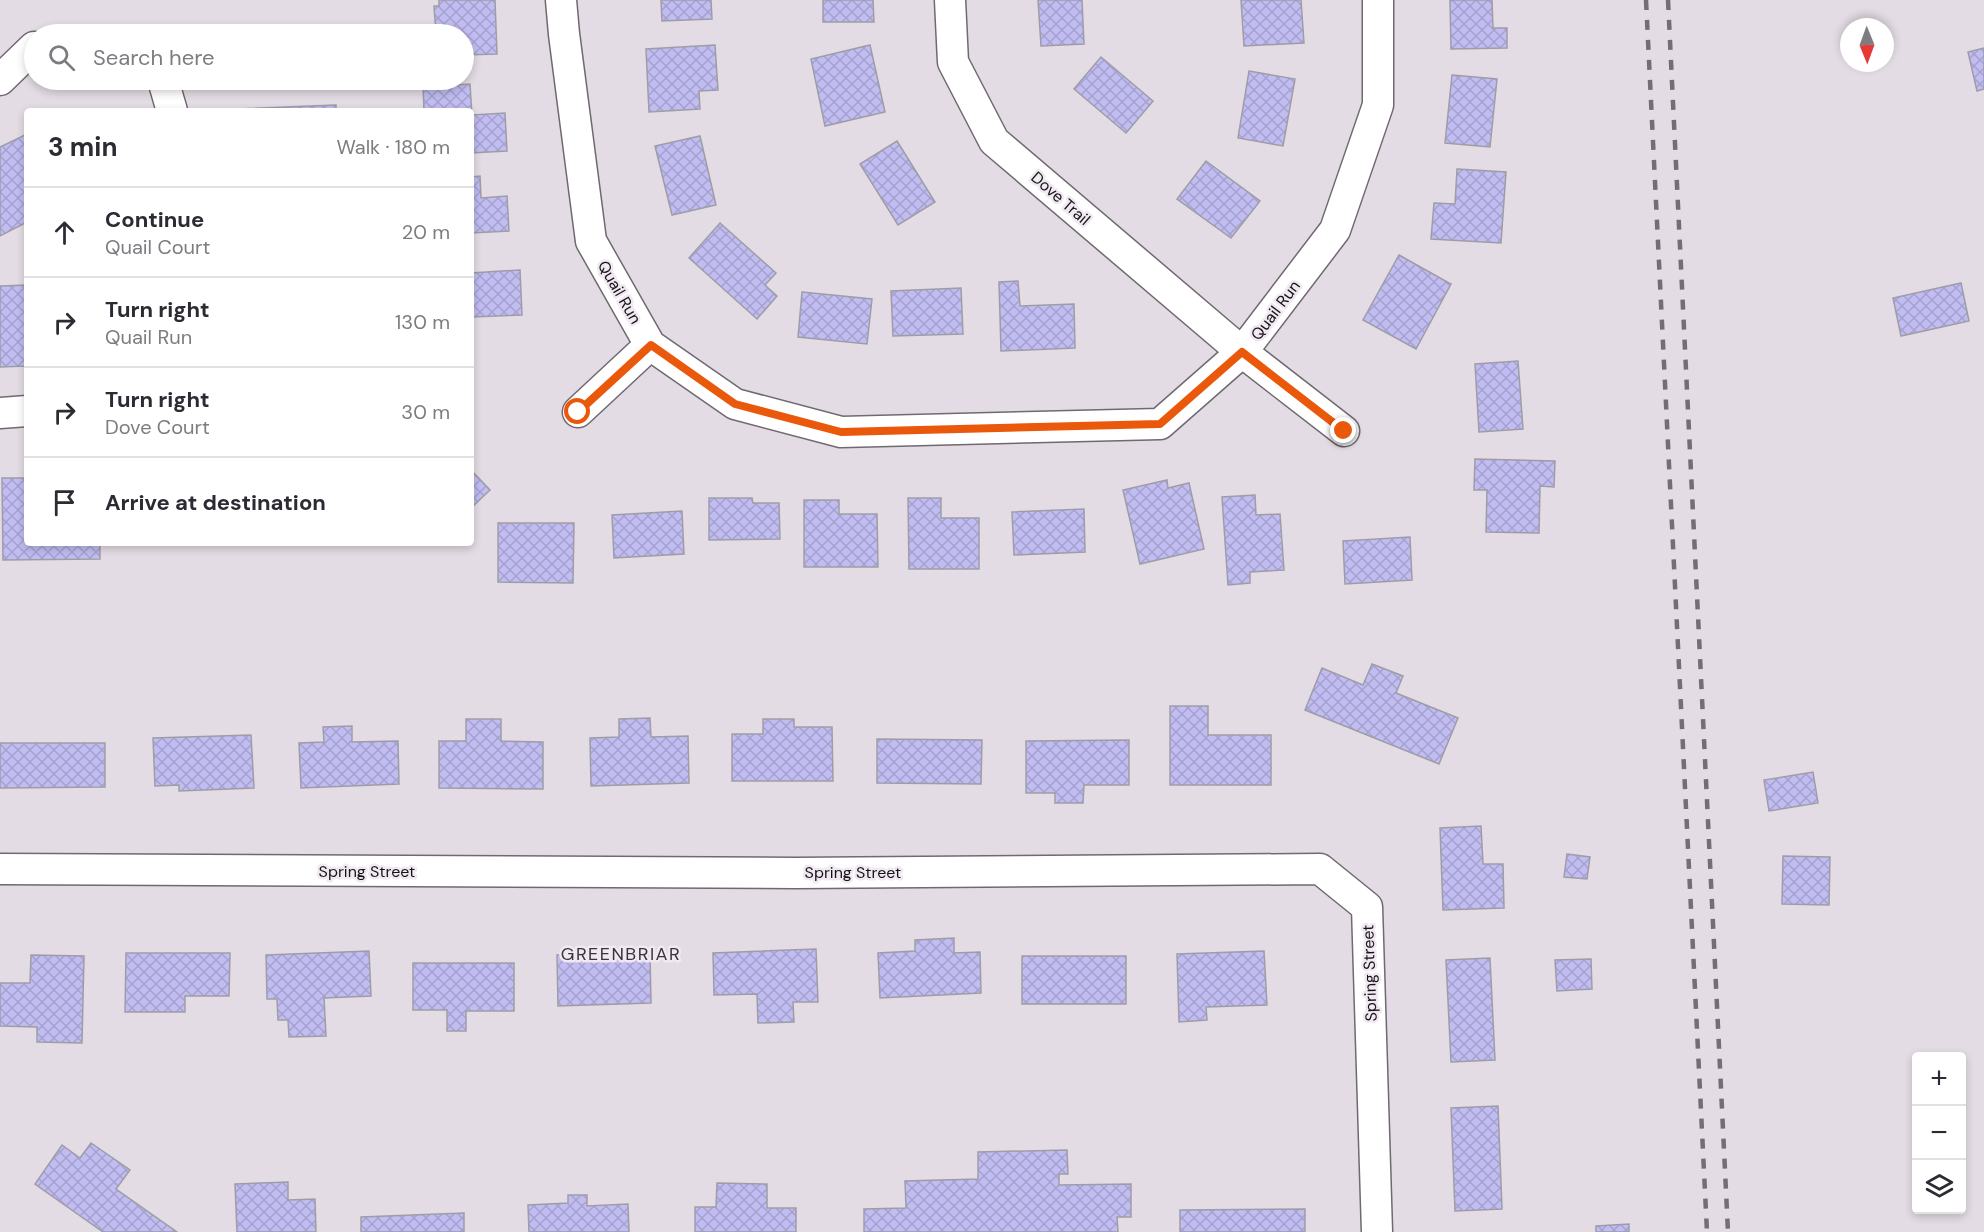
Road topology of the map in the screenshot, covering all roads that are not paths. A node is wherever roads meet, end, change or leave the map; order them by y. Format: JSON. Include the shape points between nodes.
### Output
{"nodes":[{"id":1,"x":561,"y":0,"type":"edge"},
{"id":2,"x":950,"y":0,"type":"edge"},
{"id":3,"x":1378,"y":0,"type":"edge"},
{"id":4,"x":24,"y":57,"type":"edge"},
{"id":5,"x":0,"y":80,"type":"edge"},
{"id":6,"x":165,"y":90,"type":"edge"},
{"id":7,"x":171,"y":108,"type":"edge"},
{"id":8,"x":651,"y":345,"type":"junction"},
{"id":9,"x":1242,"y":352,"type":"junction"},
{"id":10,"x":24,"y":411,"type":"edge"},
{"id":11,"x":578,"y":412,"type":"dead end"},
{"id":12,"x":0,"y":413,"type":"edge"},
{"id":13,"x":1344,"y":431,"type":"dead end"},
{"id":14,"x":0,"y":869,"type":"edge"},
{"id":15,"x":1377,"y":1232,"type":"edge"}],
"edges":[{"from":1,"to":8,"type":"street","name":"Quail Run","via":[[591,241]]},
{"from":2,"to":9,"type":"street","name":"Dove Trail","via":[[953,62],[994,141]]},
{"from":3,"to":9,"type":"street","name":"Quail Run","via":[[1378,105],[1335,230]]},
{"from":4,"to":5,"type":"street"},
{"from":6,"to":7,"type":"street"},
{"from":8,"to":9,"type":"street","name":"Quail Run","via":[[735,404],[841,432],[1160,424]]},
{"from":8,"to":11,"type":"street"},
{"from":9,"to":13,"type":"street","name":"Dove Trail"},
{"from":10,"to":12,"type":"street"},
{"from":14,"to":15,"type":"street","name":"Spring Street","via":[[796,873],[1320,869],[1367,907]]}]}
